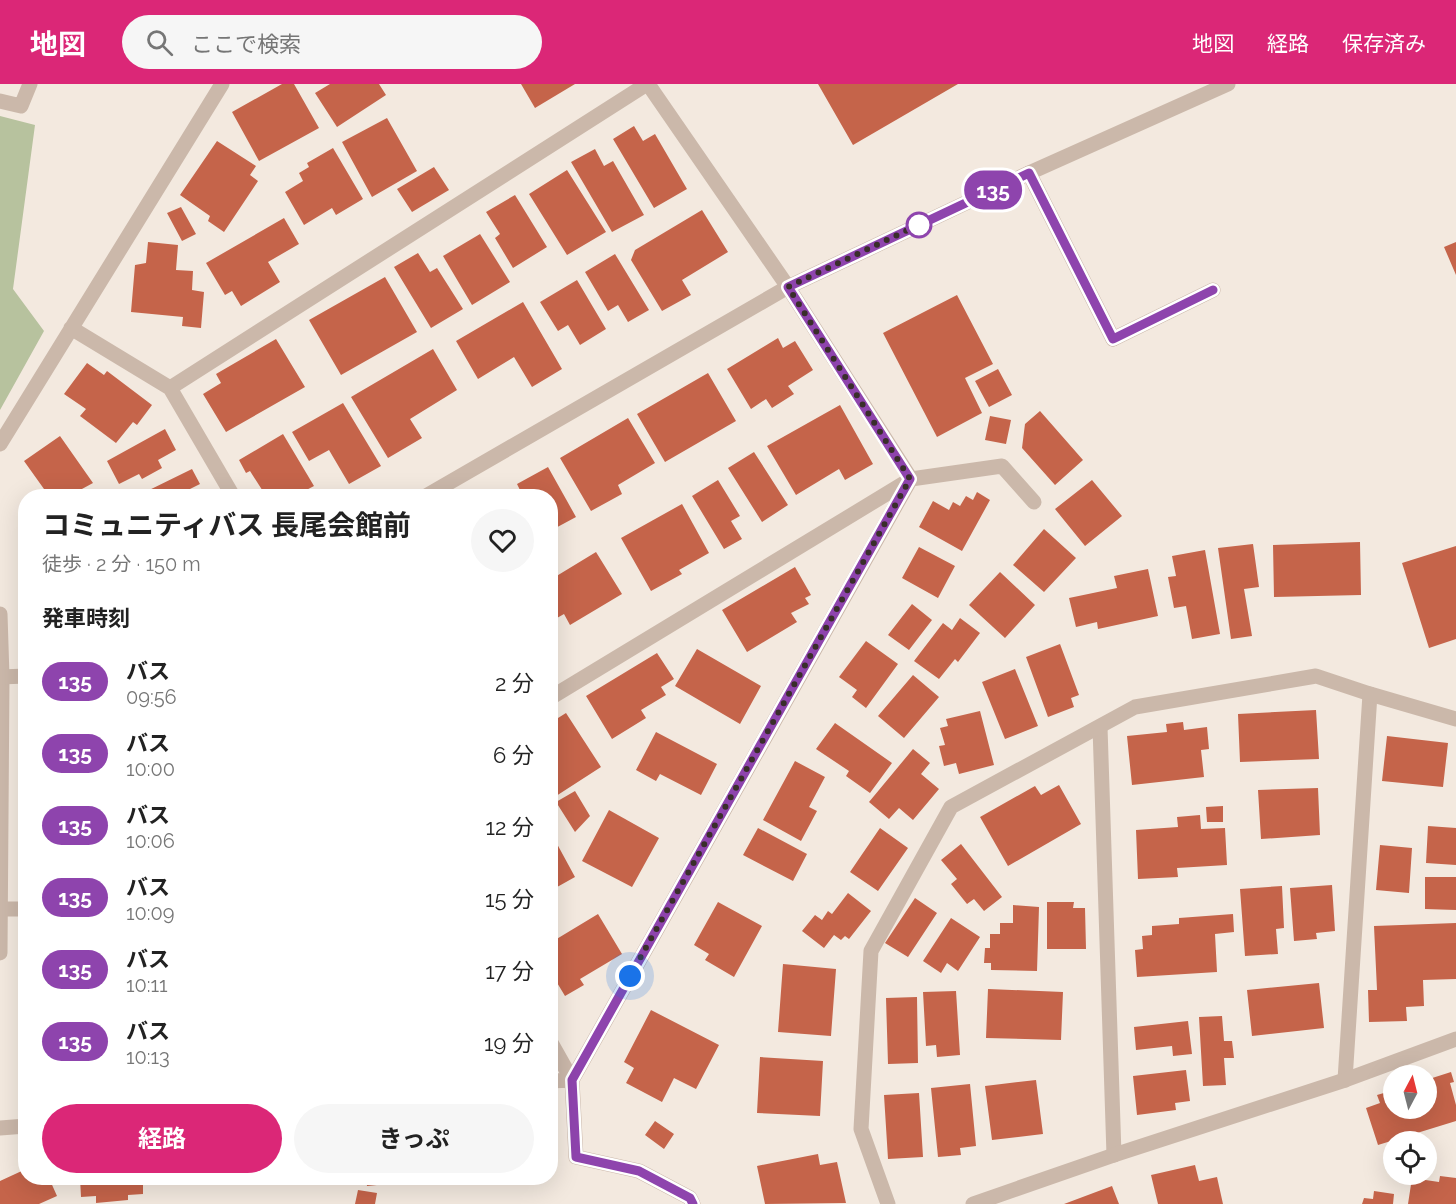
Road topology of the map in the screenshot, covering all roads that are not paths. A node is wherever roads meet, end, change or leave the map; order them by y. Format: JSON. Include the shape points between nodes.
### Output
{"nodes":[{"id":1,"x":30,"y":84,"type":"edge"},
{"id":2,"x":222,"y":84,"type":"edge"},
{"id":3,"x":648,"y":84,"type":"edge"},
{"id":4,"x":1228,"y":84,"type":"edge"},
{"id":5,"x":0,"y":101,"type":"edge"},
{"id":6,"x":1029,"y":173,"type":"junction"},
{"id":7,"x":788,"y":287,"type":"junction"},
{"id":8,"x":1213,"y":290,"type":"dead end"},
{"id":9,"x":71,"y":328,"type":"junction"},
{"id":10,"x":171,"y":388,"type":"junction"},
{"id":11,"x":0,"y":444,"type":"edge"},
{"id":12,"x":910,"y":479,"type":"junction"},
{"id":13,"x":229,"y":489,"type":"edge"},
{"id":14,"x":438,"y":489,"type":"edge"},
{"id":15,"x":1034,"y":502,"type":"dead end"},
{"id":16,"x":0,"y":614,"type":"edge"},
{"id":17,"x":18,"y":676,"type":"edge"},
{"id":18,"x":1,"y":677,"type":"edge"},
{"id":19,"x":558,"y":693,"type":"edge"},
{"id":20,"x":1370,"y":694,"type":"junction"},
{"id":21,"x":1456,"y":719,"type":"edge"},
{"id":22,"x":1100,"y":727,"type":"junction"},
{"id":23,"x":1,"y":909,"type":"edge"},
{"id":24,"x":18,"y":909,"type":"edge"},
{"id":25,"x":0,"y":953,"type":"edge"},
{"id":26,"x":1456,"y":1039,"type":"edge"},
{"id":27,"x":558,"y":1055,"type":"edge"},
{"id":28,"x":572,"y":1080,"type":"junction"},
{"id":29,"x":1345,"y":1080,"type":"junction"},
{"id":30,"x":558,"y":1081,"type":"edge"},
{"id":31,"x":18,"y":1127,"type":"edge"},
{"id":32,"x":0,"y":1128,"type":"edge"},
{"id":33,"x":1114,"y":1155,"type":"junction"},
{"id":34,"x":988,"y":1201,"type":"edge"},
{"id":35,"x":693,"y":1204,"type":"edge"},
{"id":36,"x":888,"y":1204,"type":"edge"},
{"id":37,"x":973,"y":1204,"type":"edge"}],
"edges":[{"from":1,"to":5,"type":"street","via":[[21,106]]},
{"from":2,"to":9,"type":"street"},
{"from":3,"to":7,"type":"street"},
{"from":3,"to":10,"type":"street"},
{"from":4,"to":6,"type":"street"},
{"from":6,"to":7,"type":"street"},
{"from":6,"to":8,"type":"street","via":[[1113,339]]},
{"from":7,"to":12,"type":"street"},
{"from":7,"to":14,"type":"street"},
{"from":9,"to":10,"type":"street"},
{"from":9,"to":11,"type":"street"},
{"from":10,"to":13,"type":"street"},
{"from":12,"to":15,"type":"street","via":[[1002,466]]},
{"from":12,"to":19,"type":"street"},
{"from":12,"to":28,"type":"street"},
{"from":16,"to":18,"type":"street"},
{"from":17,"to":18,"type":"street"},
{"from":18,"to":23,"type":"street"},
{"from":20,"to":21,"type":"street"},
{"from":20,"to":22,"type":"street","via":[[1316,676],[1135,707]]},
{"from":20,"to":29,"type":"street"},
{"from":22,"to":33,"type":"street"},
{"from":22,"to":36,"type":"street","via":[[951,807],[871,951],[861,1129]]},
{"from":23,"to":24,"type":"street"},
{"from":23,"to":25,"type":"street"},
{"from":26,"to":29,"type":"street"},
{"from":27,"to":28,"type":"street"},
{"from":28,"to":30,"type":"street"},
{"from":28,"to":35,"type":"street","via":[[576,1157],[639,1171],[690,1198]]},
{"from":29,"to":33,"type":"street"},
{"from":31,"to":32,"type":"street"},
{"from":33,"to":34,"type":"street"},
{"from":34,"to":37,"type":"street"}]}
